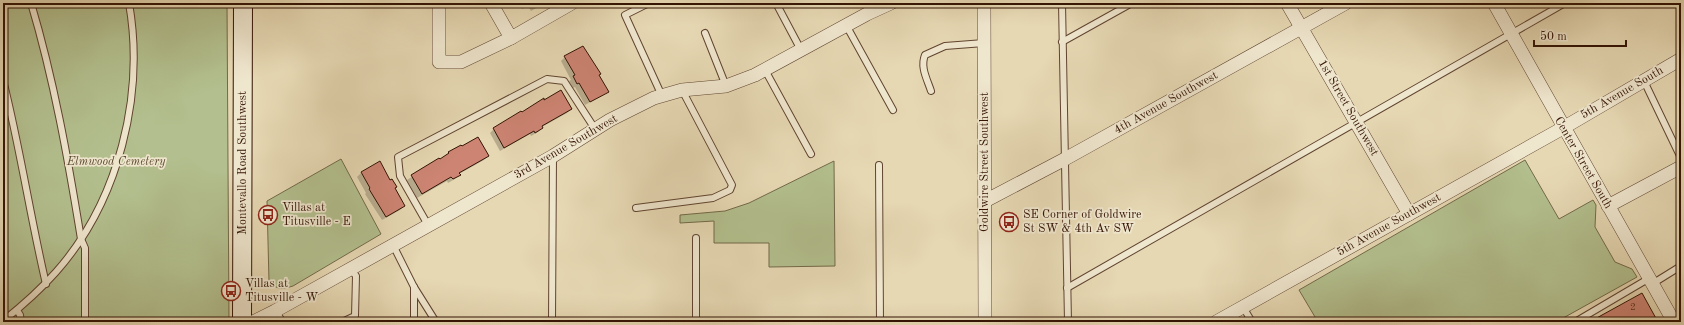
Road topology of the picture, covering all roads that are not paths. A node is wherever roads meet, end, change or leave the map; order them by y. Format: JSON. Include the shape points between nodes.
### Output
{"nodes":[{"id":1,"x":31,"y":3,"type":"edge"},
{"id":2,"x":128,"y":3,"type":"edge"},
{"id":3,"x":243,"y":3,"type":"edge"},
{"id":4,"x":439,"y":3,"type":"edge"},
{"id":5,"x":491,"y":3,"type":"edge"},
{"id":6,"x":572,"y":3,"type":"edge"},
{"id":7,"x":649,"y":3,"type":"edge"},
{"id":8,"x":776,"y":3,"type":"edge"},
{"id":9,"x":891,"y":3,"type":"edge"},
{"id":10,"x":984,"y":3,"type":"edge"},
{"id":11,"x":1062,"y":3,"type":"edge"},
{"id":12,"x":1132,"y":3,"type":"edge"},
{"id":13,"x":1287,"y":3,"type":"edge"},
{"id":14,"x":1346,"y":3,"type":"edge"},
{"id":15,"x":1494,"y":3,"type":"edge"},
{"id":16,"x":1565,"y":3,"type":"edge"},
{"id":17,"x":846,"y":25,"type":"junction"},
{"id":18,"x":1301,"y":27,"type":"junction"},
{"id":19,"x":706,"y":33,"type":"dead end"},
{"id":20,"x":1511,"y":34,"type":"junction"},
{"id":21,"x":511,"y":38,"type":"junction"},
{"id":22,"x":1062,"y":42,"type":"junction"},
{"id":23,"x":984,"y":43,"type":"junction"},
{"id":24,"x":801,"y":50,"type":"junction"},
{"id":25,"x":1681,"y":59,"type":"edge"},
{"id":26,"x":765,"y":70,"type":"junction"},
{"id":27,"x":3,"y":80,"type":"edge"},
{"id":28,"x":1644,"y":81,"type":"junction"},
{"id":29,"x":726,"y":86,"type":"junction"},
{"id":30,"x":682,"y":90,"type":"junction"},
{"id":31,"x":931,"y":91,"type":"dead end"},
{"id":32,"x":662,"y":96,"type":"junction"},
{"id":33,"x":893,"y":110,"type":"dead end"},
{"id":34,"x":1356,"y":122,"type":"junction"},
{"id":35,"x":1563,"y":128,"type":"junction"},
{"id":36,"x":595,"y":129,"type":"junction"},
{"id":37,"x":811,"y":154,"type":"dead end"},
{"id":38,"x":552,"y":156,"type":"junction"},
{"id":39,"x":1681,"y":158,"type":"edge"},
{"id":40,"x":1065,"y":159,"type":"junction"},
{"id":41,"x":879,"y":165,"type":"dead end"},
{"id":42,"x":1681,"y":167,"type":"edge"},
{"id":43,"x":985,"y":201,"type":"junction"},
{"id":44,"x":1608,"y":206,"type":"junction"},
{"id":45,"x":636,"y":208,"type":"dead end"},
{"id":46,"x":1408,"y":214,"type":"junction"},
{"id":47,"x":428,"y":225,"type":"junction"},
{"id":48,"x":696,"y":238,"type":"dead end"},
{"id":49,"x":81,"y":239,"type":"junction"},
{"id":50,"x":393,"y":245,"type":"junction"},
{"id":51,"x":1681,"y":266,"type":"edge"},
{"id":52,"x":351,"y":269,"type":"junction"},
{"id":53,"x":1650,"y":281,"type":"junction"},
{"id":54,"x":46,"y":284,"type":"junction"},
{"id":55,"x":414,"y":287,"type":"junction"},
{"id":56,"x":1067,"y":288,"type":"junction"},
{"id":57,"x":1243,"y":307,"type":"junction"},
{"id":58,"x":17,"y":310,"type":"junction"},
{"id":59,"x":275,"y":311,"type":"junction"},
{"id":60,"x":3,"y":312,"type":"edge"},
{"id":61,"x":352,"y":319,"type":"edge"},
{"id":62,"x":5,"y":320,"type":"edge"},
{"id":63,"x":21,"y":322,"type":"edge"},
{"id":64,"x":85,"y":322,"type":"edge"},
{"id":65,"x":242,"y":322,"type":"edge"},
{"id":66,"x":253,"y":322,"type":"edge"},
{"id":67,"x":283,"y":322,"type":"edge"},
{"id":68,"x":342,"y":322,"type":"edge"},
{"id":69,"x":414,"y":322,"type":"edge"},
{"id":70,"x":436,"y":322,"type":"edge"},
{"id":71,"x":552,"y":322,"type":"edge"},
{"id":72,"x":696,"y":322,"type":"edge"},
{"id":73,"x":880,"y":322,"type":"edge"},
{"id":74,"x":985,"y":322,"type":"edge"},
{"id":75,"x":1068,"y":322,"type":"edge"},
{"id":76,"x":1216,"y":322,"type":"edge"},
{"id":77,"x":1252,"y":322,"type":"edge"},
{"id":78,"x":1575,"y":322,"type":"edge"},
{"id":79,"x":1674,"y":322,"type":"edge"}],
"edges":[{"from":1,"to":49,"type":"lane","via":[[58,111]]},
{"from":2,"to":49,"type":"lane","via":[[133,37],[133,63],[126,130],[110,182]]},
{"from":3,"to":65,"type":"main road","name":"Montevallo Road Southwest"},
{"from":4,"to":21,"type":"street","via":[[439,62],[461,62]]},
{"from":5,"to":21,"type":"street"},
{"from":6,"to":21,"type":"street"},
{"from":7,"to":32,"type":"lane","via":[[625,15]]},
{"from":8,"to":24,"type":"lane"},
{"from":9,"to":17,"type":"street","name":"3rd Avenue Southwest"},
{"from":10,"to":23,"type":"street","name":"Goldwire Street Southwest"},
{"from":11,"to":22,"type":"lane"},
{"from":12,"to":22,"type":"lane"},
{"from":13,"to":18,"type":"street","name":"1st Street Southwest"},
{"from":14,"to":18,"type":"street","name":"4th Avenue Southwest"},
{"from":15,"to":20,"type":"street","name":"Center Street South"},
{"from":16,"to":20,"type":"lane"},
{"from":17,"to":24,"type":"street","name":"3rd Avenue Southwest"},
{"from":17,"to":33,"type":"lane"},
{"from":18,"to":34,"type":"street","name":"1st Street Southwest"},
{"from":18,"to":40,"type":"street","name":"4th Avenue Southwest"},
{"from":19,"to":29,"type":"lane"},
{"from":20,"to":34,"type":"lane"},
{"from":20,"to":35,"type":"street","name":"Center Street South"},
{"from":22,"to":40,"type":"lane"},
{"from":23,"to":31,"type":"lane","via":[[945,46],[925,55],[922,60],[923,69]]},
{"from":23,"to":43,"type":"street","name":"Goldwire Street Southwest"},
{"from":24,"to":26,"type":"street","name":"3rd Avenue Southwest"},
{"from":25,"to":28,"type":"street","name":"5th Avenue South"},
{"from":26,"to":29,"type":"street","name":"3rd Avenue Southwest"},
{"from":26,"to":37,"type":"lane"},
{"from":27,"to":54,"type":"lane"},
{"from":28,"to":35,"type":"street","name":"5th Avenue South"},
{"from":28,"to":39,"type":"lane"},
{"from":29,"to":30,"type":"street","name":"3rd Avenue Southwest"},
{"from":30,"to":32,"type":"street","name":"3rd Avenue Southwest"},
{"from":30,"to":45,"type":"lane","via":[[732,184],[730,190],[713,198]]},
{"from":32,"to":36,"type":"street","name":"3rd Avenue Southwest"},
{"from":34,"to":46,"type":"street","name":"1st Street Southwest"},
{"from":34,"to":56,"type":"lane"},
{"from":35,"to":44,"type":"street","name":"Center Street South"},
{"from":35,"to":46,"type":"street","name":"5th Avenue Southwest"},
{"from":36,"to":38,"type":"street","name":"3rd Avenue Southwest"},
{"from":36,"to":47,"type":"lane","via":[[564,81],[547,79],[398,157],[400,176]]},
{"from":38,"to":47,"type":"street","name":"3rd Avenue Southwest"},
{"from":38,"to":71,"type":"lane"},
{"from":40,"to":43,"type":"street","name":"4th Avenue Southwest"},
{"from":40,"to":56,"type":"lane"},
{"from":41,"to":73,"type":"lane"},
{"from":42,"to":44,"type":"street"},
{"from":43,"to":74,"type":"street","name":"Goldwire Street Southwest"},
{"from":44,"to":53,"type":"street","name":"Center Street South"},
{"from":46,"to":57,"type":"street","name":"5th Avenue Southwest"},
{"from":47,"to":50,"type":"street","name":"3rd Avenue Southwest"},
{"from":48,"to":72,"type":"lane"},
{"from":49,"to":54,"type":"lane"},
{"from":49,"to":64,"type":"lane","via":[[85,248]]},
{"from":50,"to":52,"type":"street","name":"3rd Avenue Southwest"},
{"from":50,"to":55,"type":"lane"},
{"from":51,"to":53,"type":"lane"},
{"from":52,"to":59,"type":"street","name":"3rd Avenue Southwest"},
{"from":52,"to":61,"type":"lane","via":[[356,276]]},
{"from":53,"to":78,"type":"lane"},
{"from":53,"to":79,"type":"street","name":"Center Street South"},
{"from":54,"to":58,"type":"lane"},
{"from":55,"to":69,"type":"lane"},
{"from":55,"to":70,"type":"lane"},
{"from":56,"to":75,"type":"lane"},
{"from":57,"to":76,"type":"street","name":"5th Avenue Southwest"},
{"from":57,"to":77,"type":"lane"},
{"from":58,"to":62,"type":"lane"},
{"from":58,"to":63,"type":"lane"},
{"from":59,"to":66,"type":"street","name":"3rd Avenue Southwest"},
{"from":59,"to":67,"type":"lane"},
{"from":60,"to":62,"type":"lane"},
{"from":61,"to":68,"type":"lane"}]}
